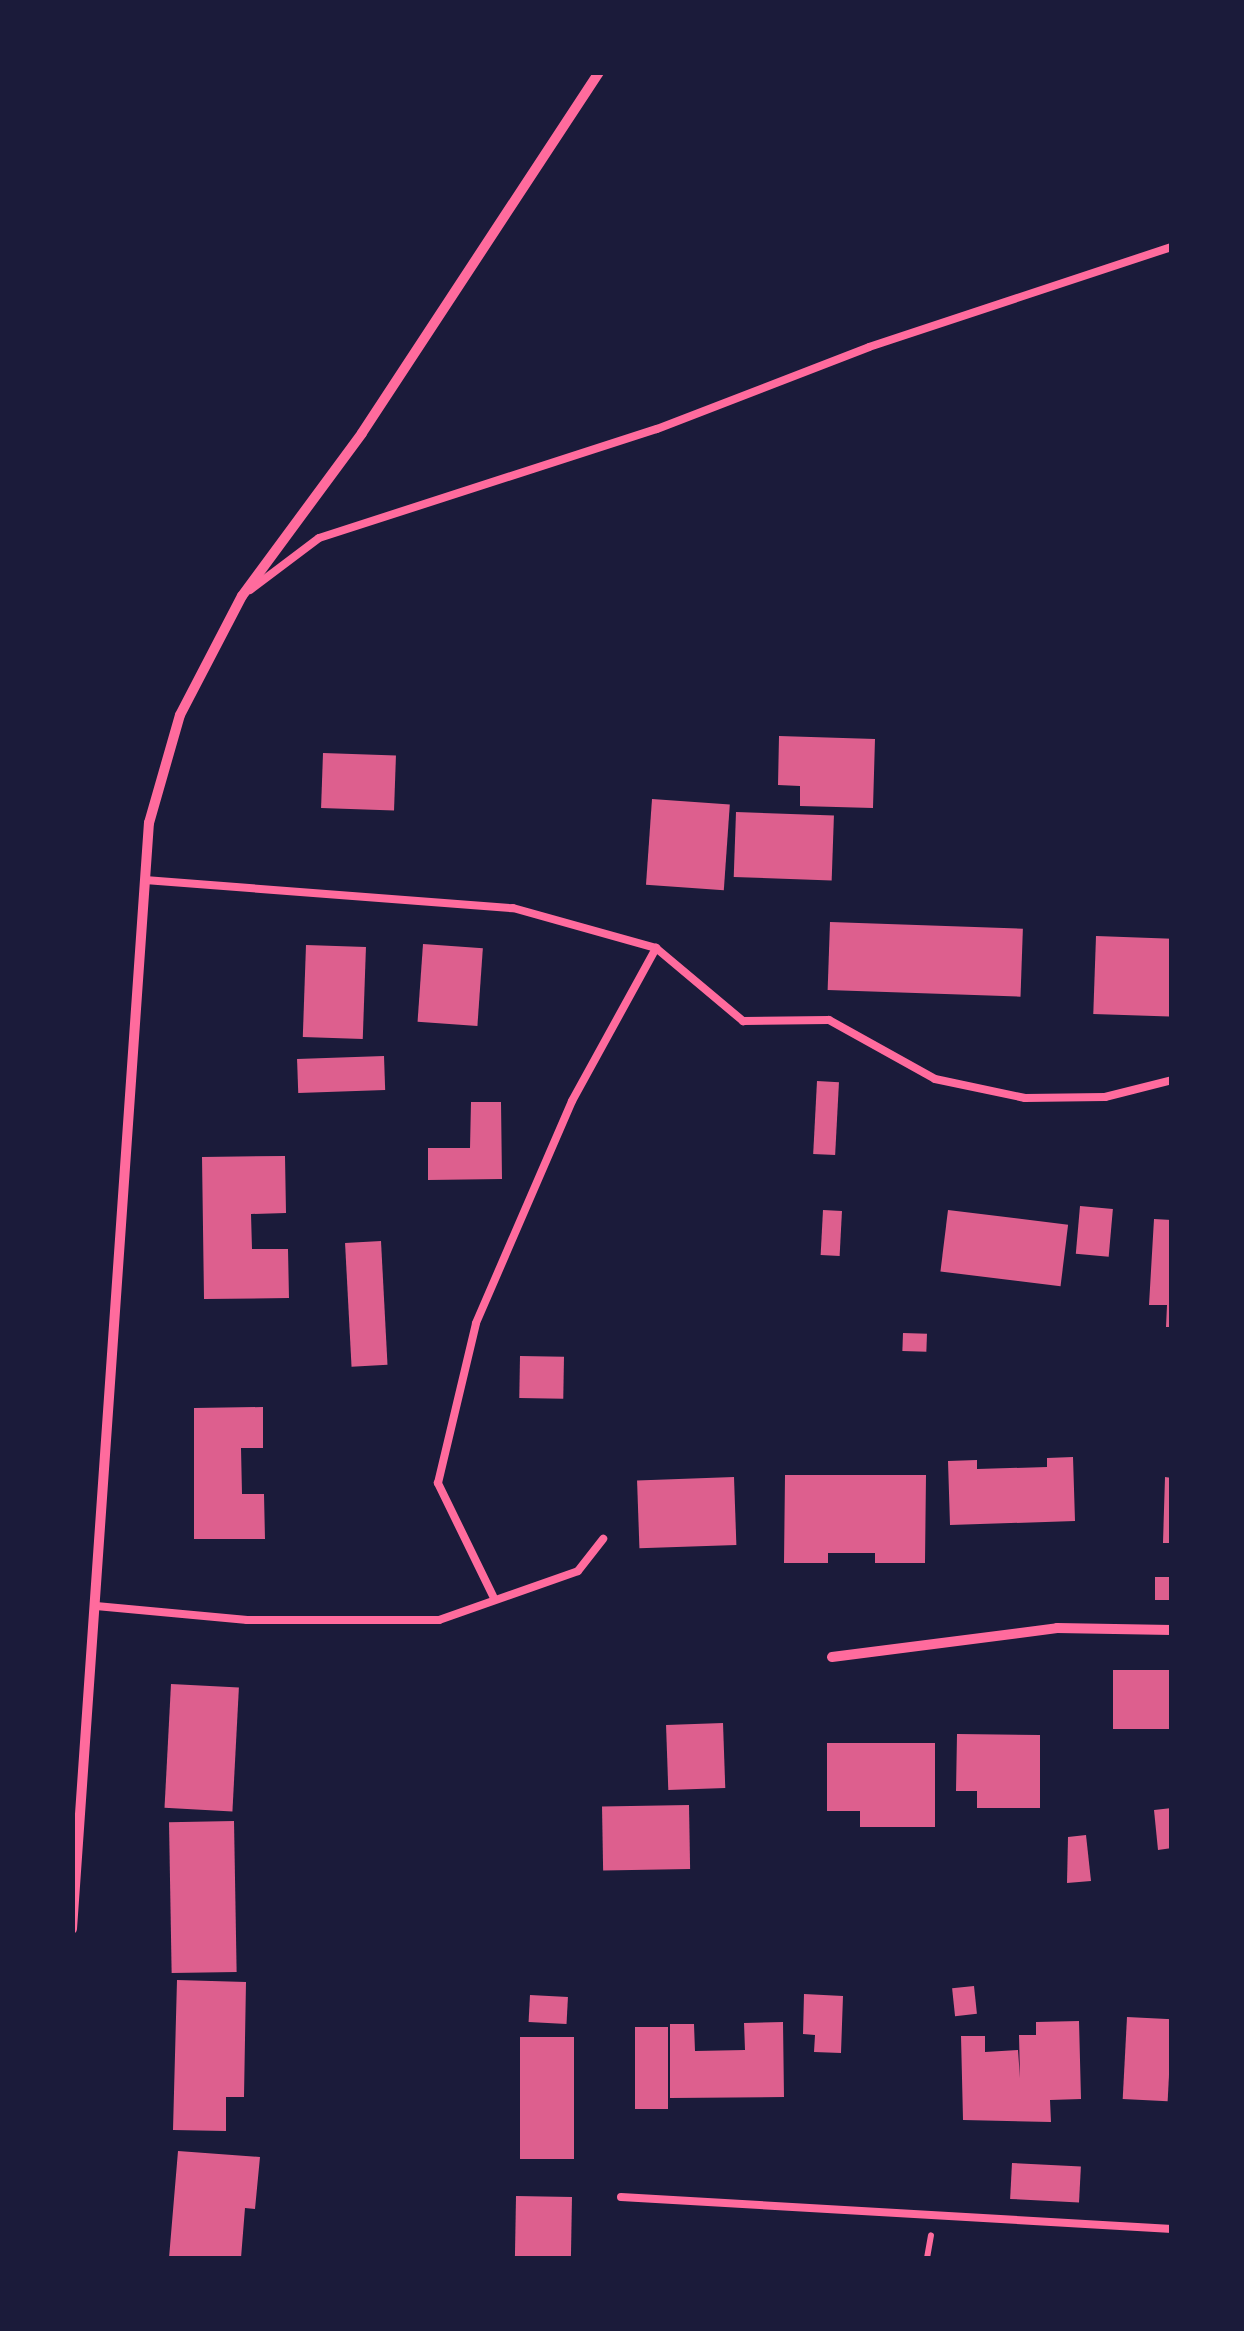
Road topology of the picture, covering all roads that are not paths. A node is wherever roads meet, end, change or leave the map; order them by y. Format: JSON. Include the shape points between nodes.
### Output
{"nodes":[{"id":1,"x":599,"y":72,"type":"edge"},
{"id":2,"x":1172,"y":248,"type":"edge"},
{"id":3,"x":242,"y":596,"type":"junction"},
{"id":4,"x":146,"y":880,"type":"junction"},
{"id":5,"x":656,"y":948,"type":"junction"},
{"id":6,"x":1172,"y":1080,"type":"edge"},
{"id":7,"x":603,"y":1540,"type":"dead end"},
{"id":8,"x":493,"y":1596,"type":"junction"},
{"id":9,"x":96,"y":1606,"type":"junction"},
{"id":10,"x":1172,"y":1630,"type":"edge"},
{"id":11,"x":832,"y":1658,"type":"dead end"},
{"id":12,"x":72,"y":1929,"type":"edge"},
{"id":13,"x":620,"y":2197,"type":"dead end"},
{"id":14,"x":1172,"y":2229,"type":"edge"}],
"edges":[{"from":1,"to":3,"type":"street","via":[[362,433]]},
{"from":2,"to":3,"type":"lane","via":[[869,347],[657,429],[319,538]]},
{"from":3,"to":4,"type":"street","via":[[180,715],[149,824]]},
{"from":4,"to":5,"type":"lane","via":[[513,908]]},
{"from":4,"to":9,"type":"street"},
{"from":5,"to":6,"type":"lane","via":[[743,1021],[829,1020],[936,1078],[1025,1098],[1105,1097]]},
{"from":5,"to":8,"type":"lane","via":[[572,1101],[476,1323],[438,1483]]},
{"from":7,"to":8,"type":"lane","via":[[578,1571]]},
{"from":8,"to":9,"type":"lane","via":[[440,1620],[247,1620]]},
{"from":9,"to":12,"type":"street"},
{"from":10,"to":11,"type":"street","via":[[1057,1628]]},
{"from":13,"to":14,"type":"lane"}]}
